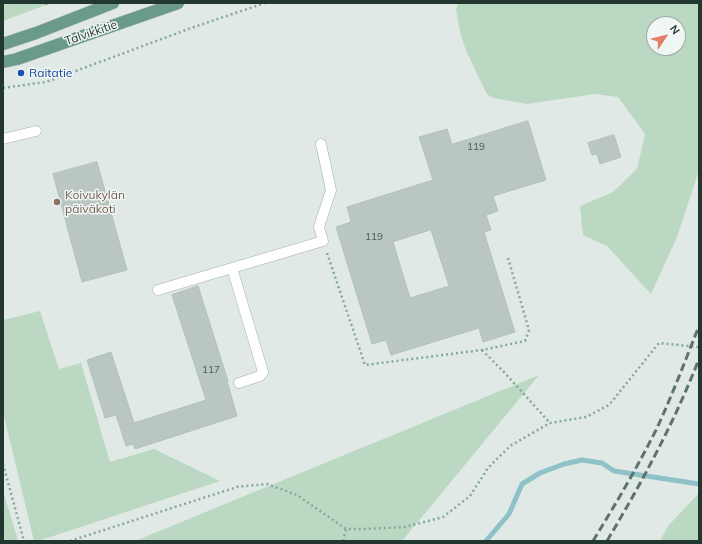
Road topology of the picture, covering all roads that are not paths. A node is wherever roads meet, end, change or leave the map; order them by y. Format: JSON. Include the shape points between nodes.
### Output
{"nodes":[{"id":1,"x":113,"y":3,"type":"edge"},
{"id":2,"x":178,"y":3,"type":"edge"},
{"id":3,"x":3,"y":44,"type":"edge"},
{"id":4,"x":3,"y":62,"type":"edge"},
{"id":5,"x":36,"y":131,"type":"dead end"},
{"id":6,"x":3,"y":139,"type":"edge"},
{"id":7,"x":321,"y":144,"type":"dead end"},
{"id":8,"x":232,"y":268,"type":"junction"},
{"id":9,"x":158,"y":290,"type":"dead end"},
{"id":10,"x":239,"y":383,"type":"dead end"}],
"edges":[{"from":1,"to":3,"type":"main road","name":"Talvikkitie"},
{"from":2,"to":4,"type":"main road","name":"Talvikkitie"},
{"from":5,"to":6,"type":"lane"},
{"from":7,"to":8,"type":"lane","via":[[330,190],[319,227],[323,241]]},
{"from":8,"to":9,"type":"lane"},
{"from":8,"to":10,"type":"lane","via":[[263,372],[260,376]]}]}
